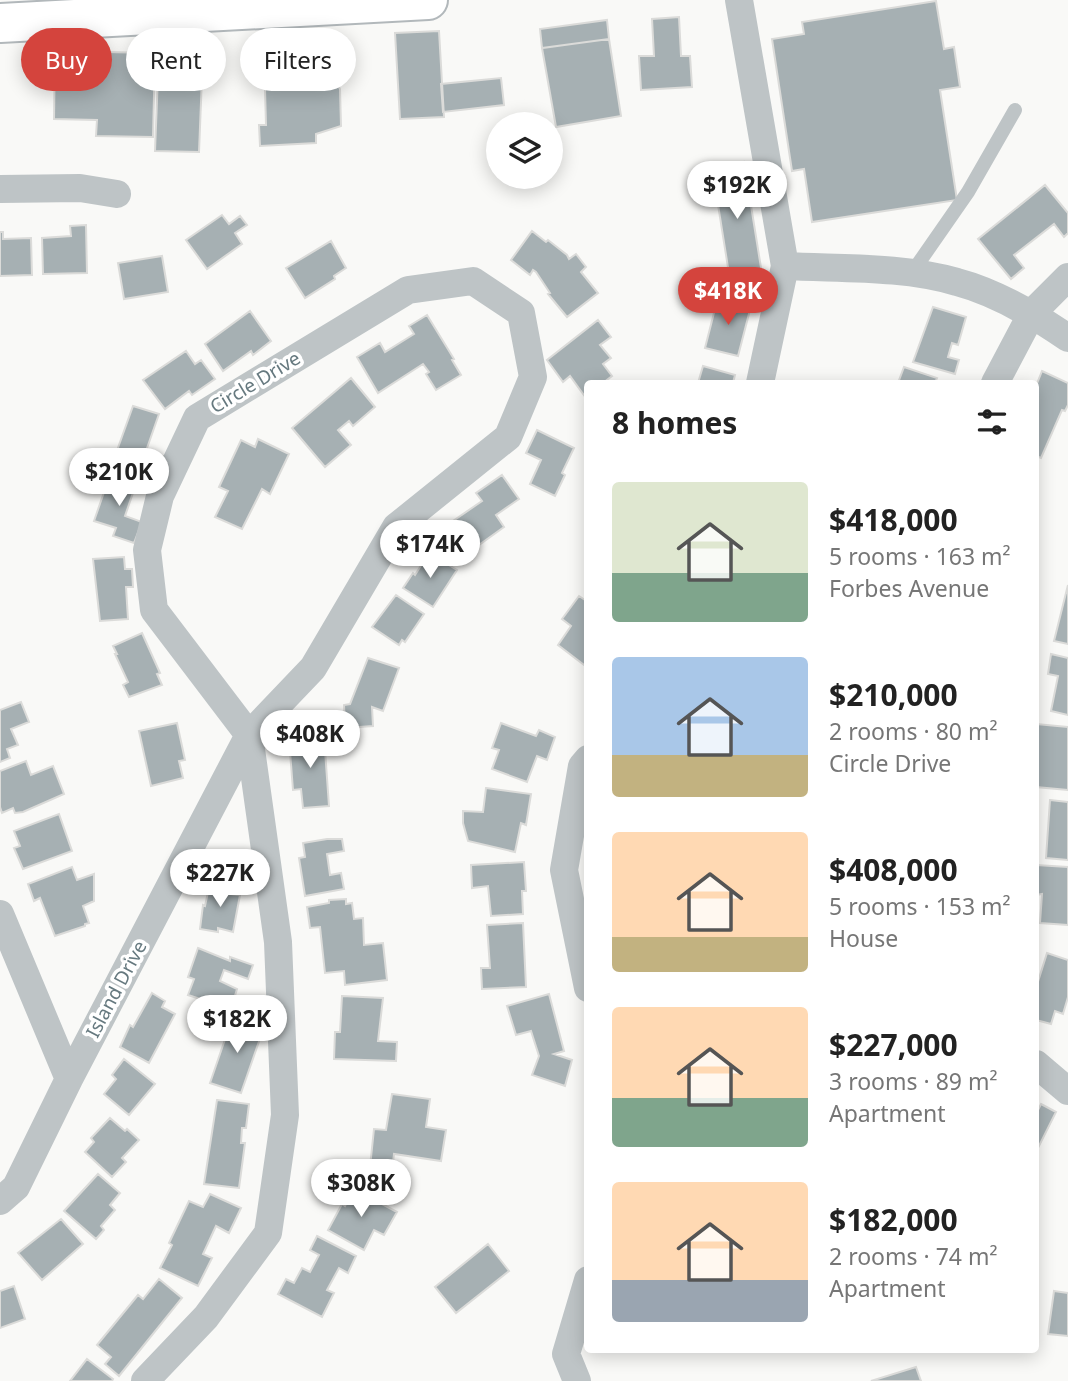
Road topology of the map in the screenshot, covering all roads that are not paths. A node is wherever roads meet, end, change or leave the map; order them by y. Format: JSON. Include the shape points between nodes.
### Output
{"nodes":[{"id":1,"x":428,"y":0,"type":"edge"},
{"id":2,"x":739,"y":0,"type":"edge"},
{"id":3,"x":0,"y":23,"type":"edge"},
{"id":4,"x":1015,"y":110,"type":"dead end"},
{"id":5,"x":0,"y":189,"type":"edge"},
{"id":6,"x":117,"y":194,"type":"dead end"},
{"id":7,"x":785,"y":266,"type":"junction"},
{"id":8,"x":900,"y":272,"type":"junction"},
{"id":9,"x":1068,"y":277,"type":"edge"},
{"id":10,"x":521,"y":313,"type":"joint"},
{"id":11,"x":1031,"y":313,"type":"junction"},
{"id":12,"x":1068,"y":338,"type":"edge"},
{"id":13,"x":761,"y":380,"type":"edge"},
{"id":14,"x":997,"y":380,"type":"edge"},
{"id":15,"x":249,"y":735,"type":"junction"},
{"id":16,"x":584,"y":764,"type":"edge"},
{"id":17,"x":0,"y":914,"type":"edge"},
{"id":18,"x":584,"y":968,"type":"edge"},
{"id":19,"x":1039,"y":1066,"type":"edge"},
{"id":20,"x":69,"y":1079,"type":"junction"},
{"id":21,"x":1065,"y":1080,"type":"edge"},
{"id":22,"x":0,"y":1201,"type":"edge"},
{"id":23,"x":584,"y":1293,"type":"edge"},
{"id":24,"x":145,"y":1381,"type":"edge"},
{"id":25,"x":576,"y":1381,"type":"edge"}],
"edges":[{"from":1,"to":3,"type":"main road"},
{"from":2,"to":7,"type":"street"},
{"from":4,"to":8,"type":"lane","via":[[968,192]]},
{"from":5,"to":6,"type":"street","via":[[80,188]]},
{"from":7,"to":8,"type":"street"},
{"from":7,"to":13,"type":"street"},
{"from":8,"to":11,"type":"street","via":[[958,282]]},
{"from":9,"to":11,"type":"street"},
{"from":10,"to":15,"type":"street","name":"Island Drive","via":[[533,377],[508,437],[396,527],[313,668]]},
{"from":10,"to":15,"type":"street","name":"Circle Drive","via":[[473,281],[408,290],[197,418],[160,496],[147,550],[153,610]]},
{"from":11,"to":12,"type":"street"},
{"from":11,"to":14,"type":"street"},
{"from":15,"to":20,"type":"street","name":"Island Drive"},
{"from":15,"to":24,"type":"street","via":[[278,942],[283,1062],[285,1115],[268,1233],[206,1317]]},
{"from":16,"to":18,"type":"street","via":[[564,870]]},
{"from":17,"to":20,"type":"street"},
{"from":19,"to":21,"type":"street"},
{"from":20,"to":22,"type":"street","name":"Island Drive","via":[[16,1187]]},
{"from":23,"to":25,"type":"street","via":[[566,1354]]}]}
